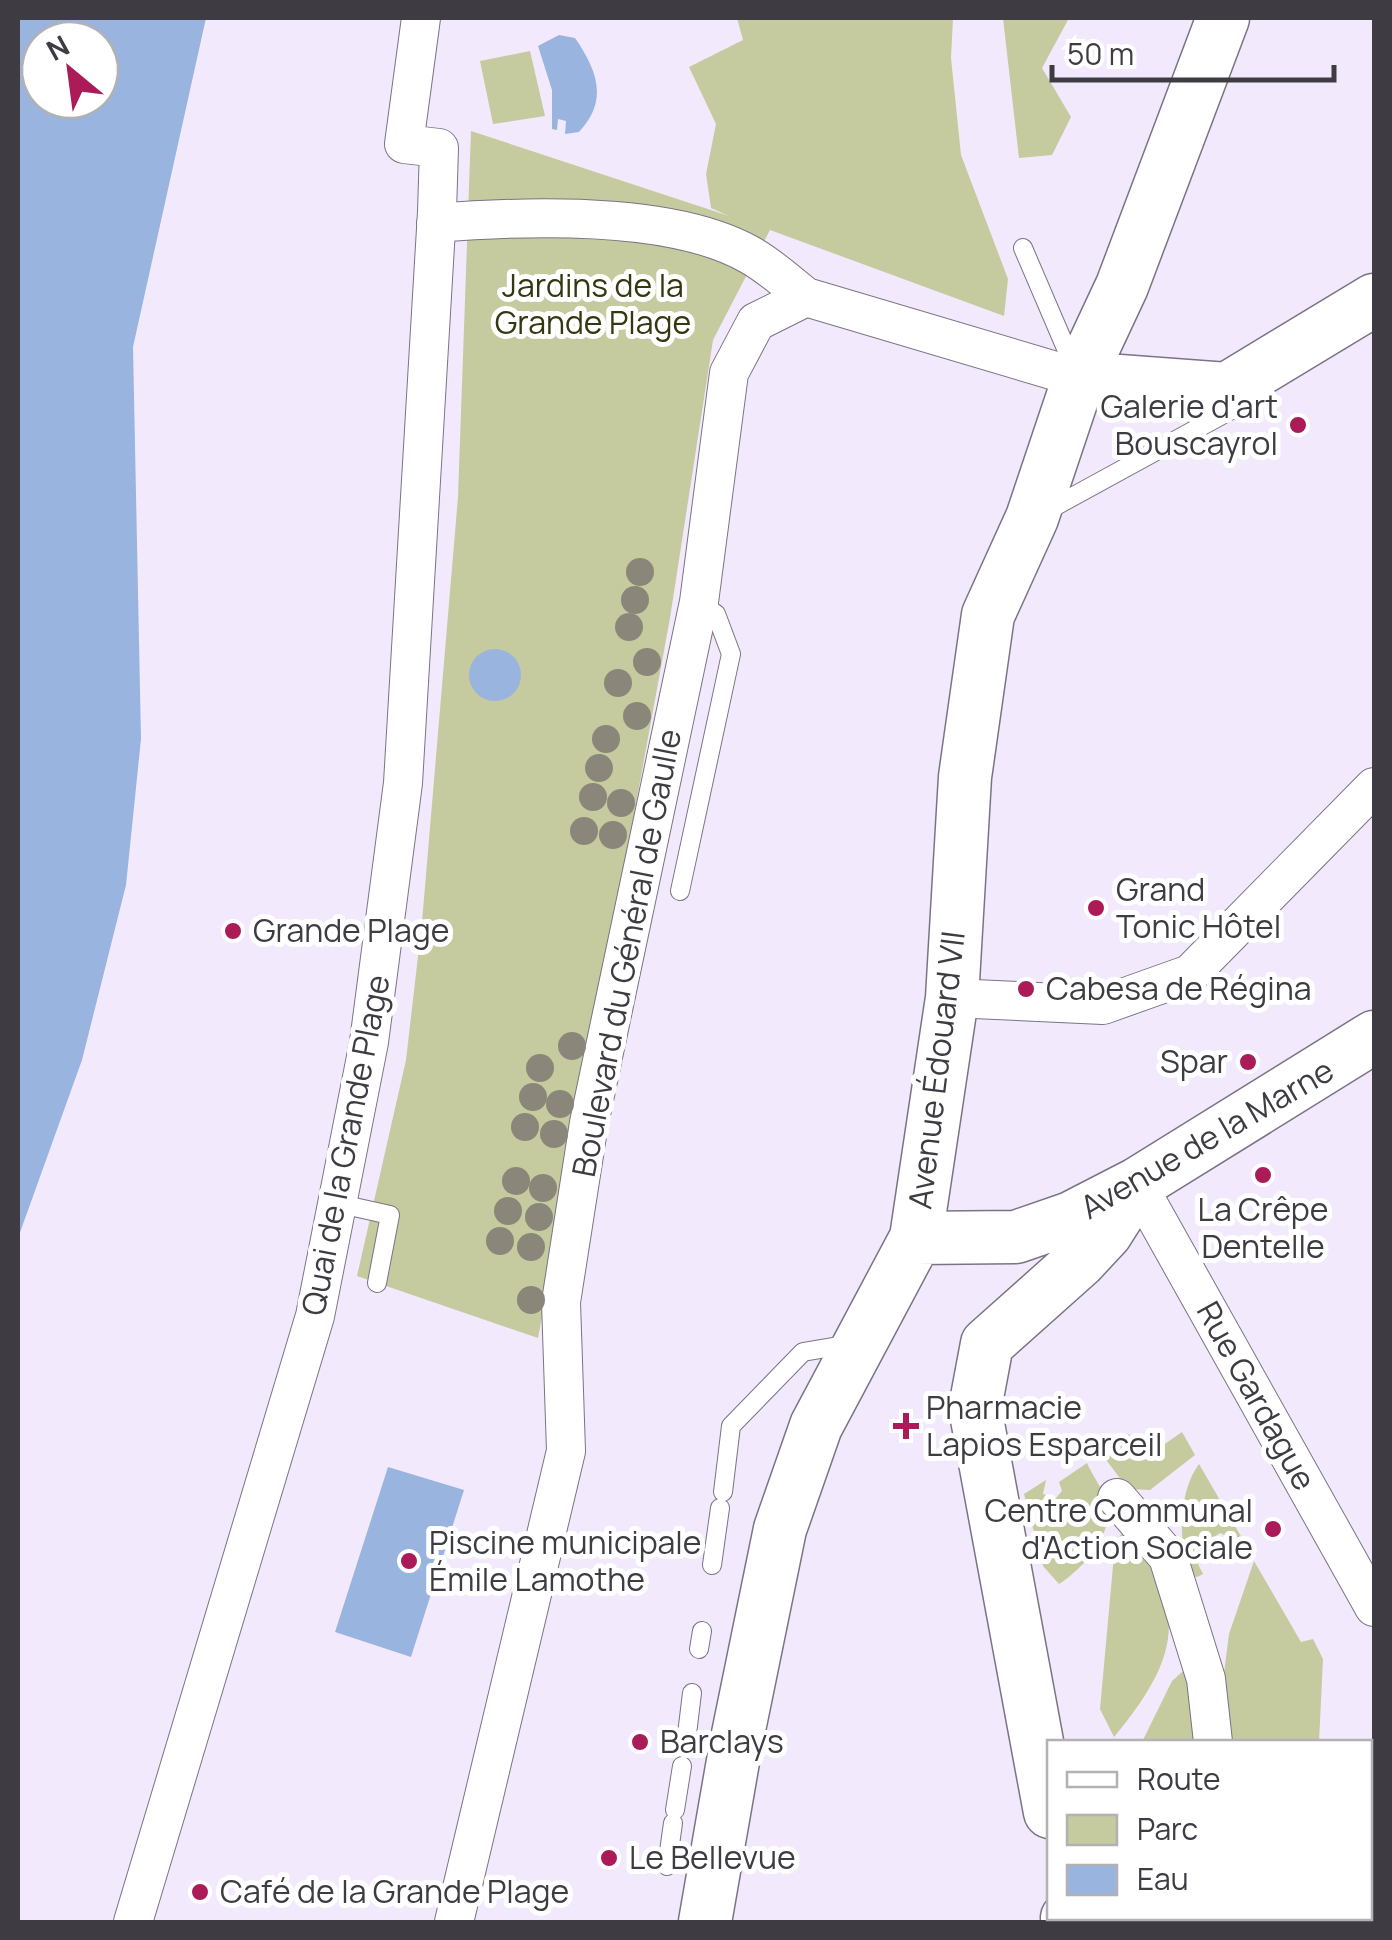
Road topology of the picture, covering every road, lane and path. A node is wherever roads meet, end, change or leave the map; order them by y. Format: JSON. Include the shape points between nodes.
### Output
{"nodes":[{"id":1,"x":421,"y":18,"type":"edge"},
{"id":2,"x":1223,"y":18,"type":"edge"},
{"id":3,"x":436,"y":223,"type":"junction"},
{"id":4,"x":1024,"y":248,"type":"dead end"},
{"id":5,"x":806,"y":297,"type":"junction"},
{"id":6,"x":1374,"y":300,"type":"edge"},
{"id":7,"x":1079,"y":378,"type":"junction"},
{"id":8,"x":1253,"y":398,"type":"dead end"},
{"id":9,"x":1032,"y":518,"type":"junction"},
{"id":10,"x":699,"y":602,"type":"junction"},
{"id":11,"x":1374,"y":787,"type":"edge"},
{"id":12,"x":680,"y":891,"type":"dead end"},
{"id":13,"x":952,"y":998,"type":"junction"},
{"id":14,"x":1374,"y":1037,"type":"edge"},
{"id":15,"x":1137,"y":1184,"type":"junction"},
{"id":16,"x":336,"y":1203,"type":"junction"},
{"id":17,"x":916,"y":1238,"type":"junction"},
{"id":18,"x":377,"y":1283,"type":"dead end"},
{"id":19,"x":861,"y":1342,"type":"junction"},
{"id":20,"x":1117,"y":1498,"type":"dead end"},
{"id":21,"x":712,"y":1565,"type":"dead end"},
{"id":22,"x":1374,"y":1606,"type":"edge"},
{"id":23,"x":692,"y":1693,"type":"dead end"},
{"id":24,"x":687,"y":1734,"type":"dead end"},
{"id":25,"x":1213,"y":1740,"type":"edge"},
{"id":26,"x":682,"y":1766,"type":"dead end"},
{"id":27,"x":1047,"y":1796,"type":"edge"},
{"id":28,"x":667,"y":1866,"type":"dead end"},
{"id":29,"x":132,"y":1922,"type":"edge"},
{"id":30,"x":454,"y":1922,"type":"edge"},
{"id":31,"x":705,"y":1922,"type":"edge"}],
"edges":[{"from":1,"to":3,"type":"street","name":"Quai de la Grande Plage","via":[[404,144],[438,148]]},
{"from":2,"to":7,"type":"main road","name":"Avenue Édouard VII","via":[[1122,286]]},
{"from":3,"to":5,"type":"street","via":[[565,218],[686,231],[748,254]]},
{"from":3,"to":16,"type":"street","name":"Quai de la Grande Plage","via":[[402,784],[370,1042]]},
{"from":4,"to":7,"type":"lane"},
{"from":5,"to":7,"type":"street"},
{"from":5,"to":10,"type":"street","name":"Boulevard du Général de Gaulle","via":[[756,322],[729,372]]},
{"from":6,"to":7,"type":"main road","via":[[1314,350],[1227,389]]},
{"from":7,"to":9,"type":"main road","name":"Avenue Édouard VII"},
{"from":8,"to":9,"type":"lane"},
{"from":9,"to":13,"type":"main road","name":"Avenue Édouard VII","via":[[988,615],[973,703]]},
{"from":10,"to":12,"type":"lane","via":[[716,614],[731,654]]},
{"from":10,"to":30,"type":"street","name":"Boulevard du Général de Gaulle","via":[[589,1123],[562,1302],[566,1451]]},
{"from":11,"to":13,"type":"street","via":[[1190,974],[1102,1005]]},
{"from":13,"to":17,"type":"main road","name":"Avenue Édouard VII"},
{"from":14,"to":15,"type":"main road","name":"Avenue de la Marne"},
{"from":15,"to":17,"type":"main road","name":"Avenue de la Marne","via":[[1016,1238]]},
{"from":15,"to":22,"type":"street","name":"Rue Gardague"},
{"from":15,"to":27,"type":"main road","via":[[1106,1233],[987,1344],[981,1358],[974,1408]]},
{"from":16,"to":18,"type":"lane","via":[[390,1215]]},
{"from":16,"to":29,"type":"street","name":"Quai de la Grande Plage","via":[[316,1316]]},
{"from":17,"to":19,"type":"main road","name":"Avenue Édouard VII"},
{"from":19,"to":21,"type":"lane","via":[[803,1352],[731,1426]]},
{"from":19,"to":31,"type":"main road","name":"Avenue Édouard VII","via":[[816,1426],[780,1528]]},
{"from":20,"to":25,"type":"street","via":[[1168,1558],[1206,1680]]},
{"from":23,"to":24,"type":"lane"},
{"from":26,"to":28,"type":"lane"}]}
